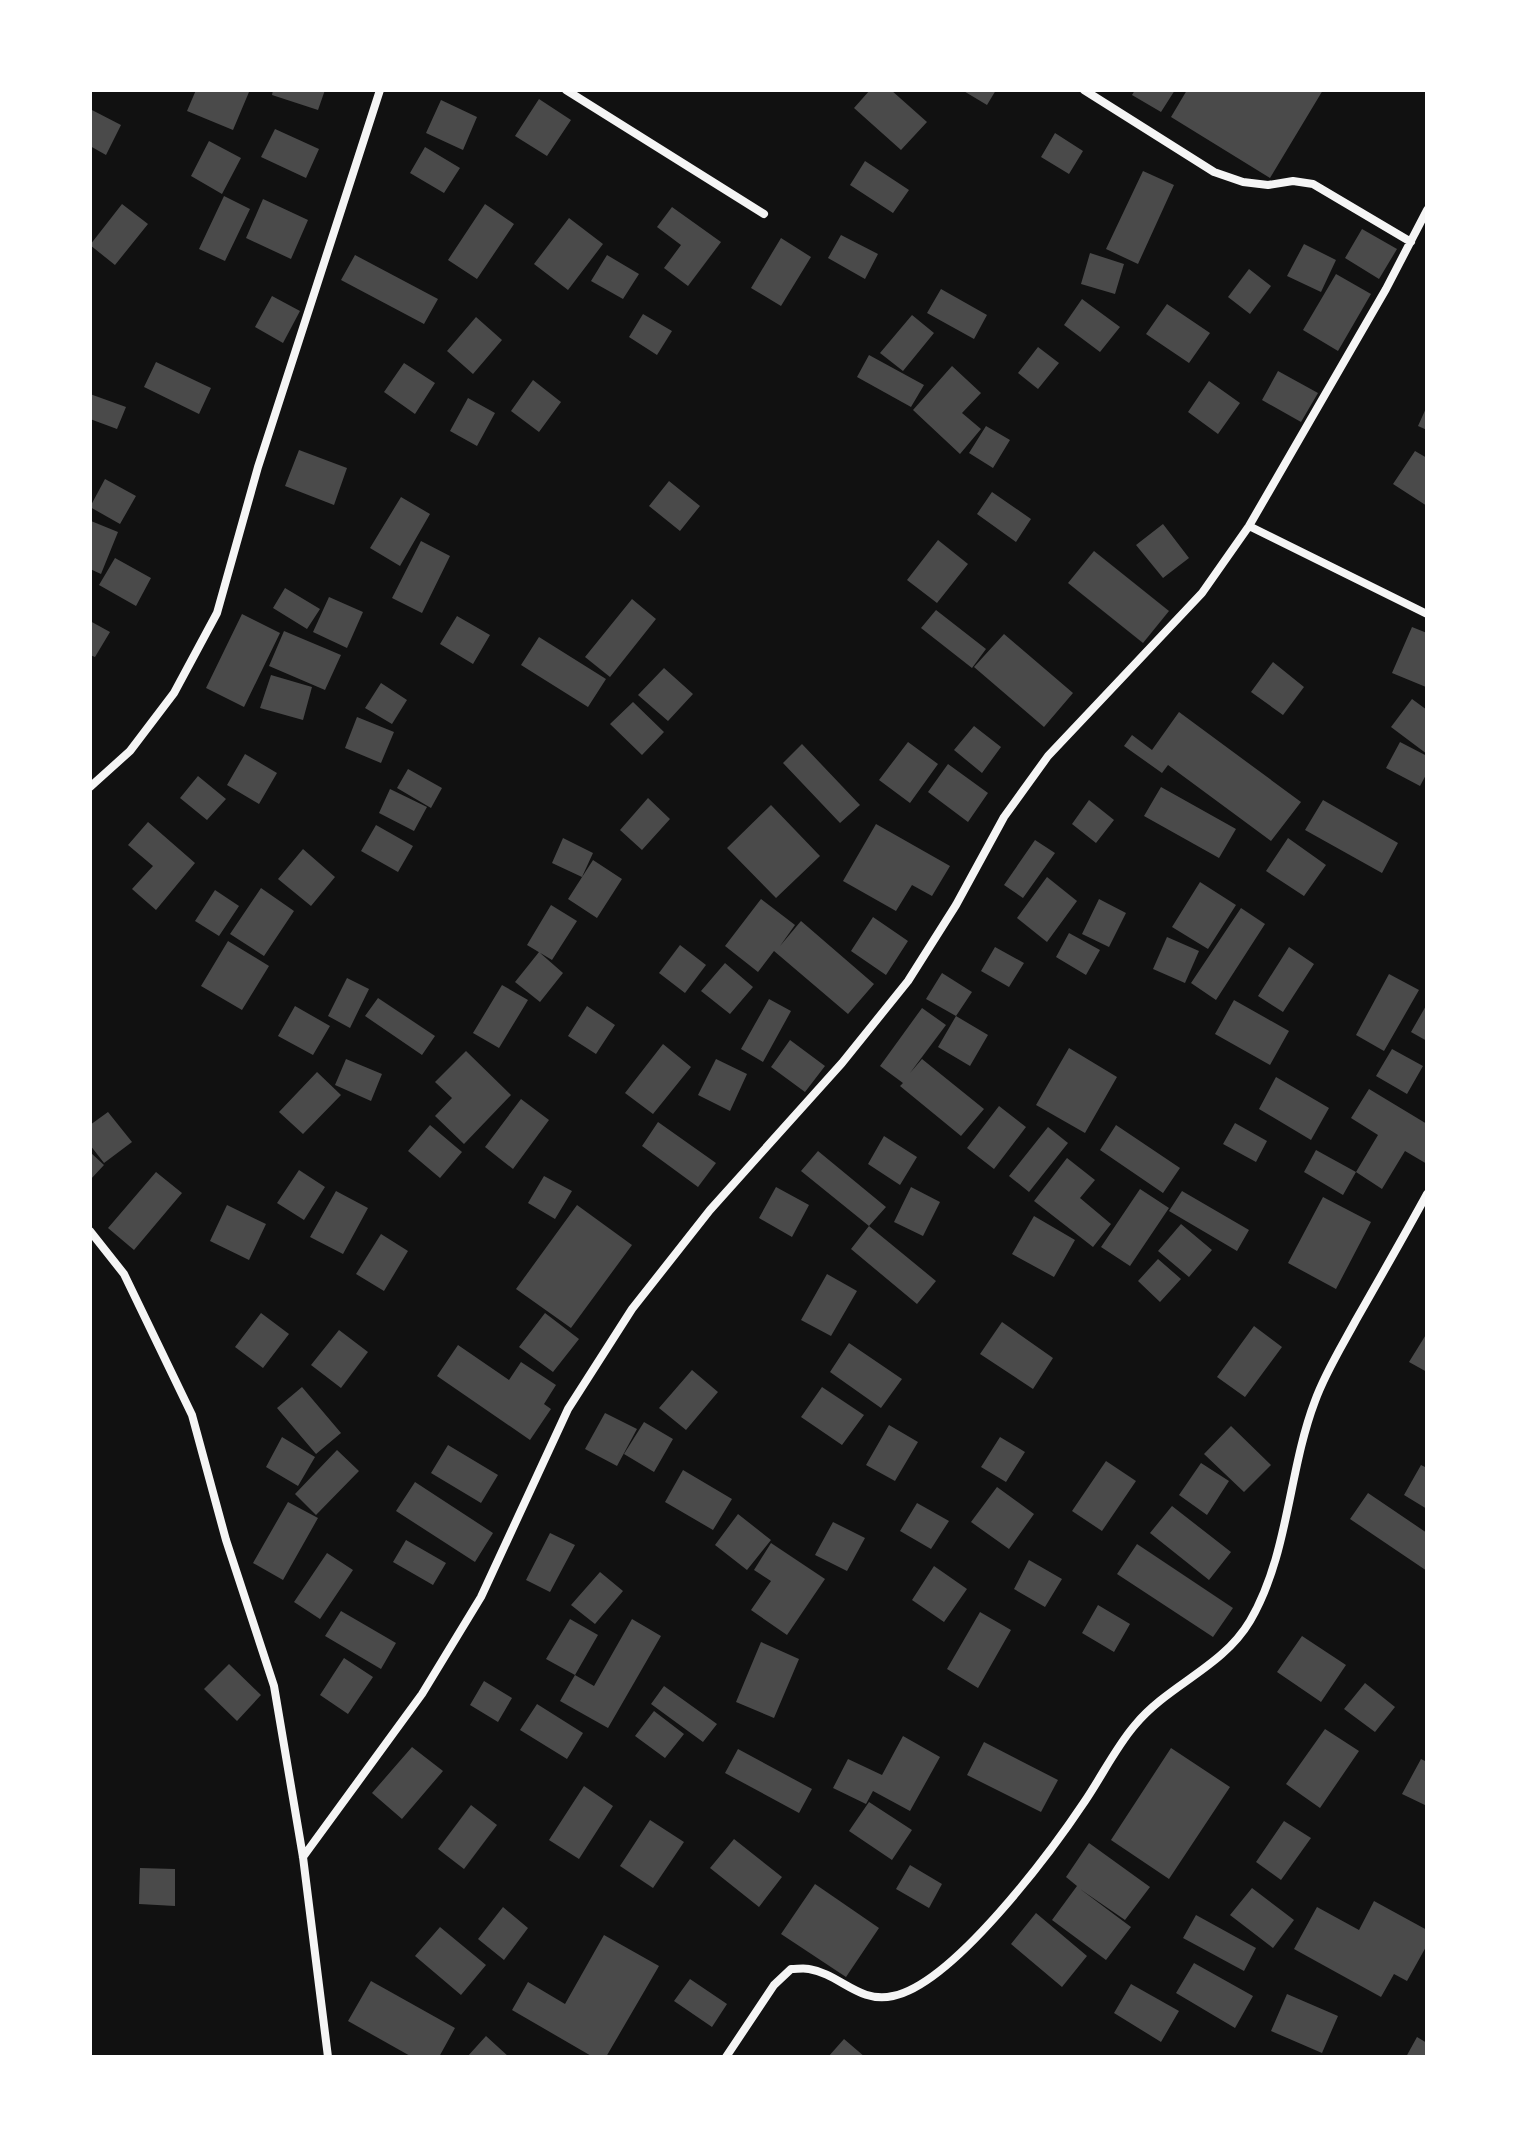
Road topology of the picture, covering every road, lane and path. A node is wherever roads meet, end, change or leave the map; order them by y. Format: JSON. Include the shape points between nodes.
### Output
{"nodes":[{"id":1,"x":380,"y":90,"type":"edge"},
{"id":2,"x":566,"y":90,"type":"edge"},
{"id":3,"x":1084,"y":90,"type":"edge"},
{"id":4,"x":1427,"y":210,"type":"edge"},
{"id":5,"x":764,"y":214,"type":"dead end"},
{"id":6,"x":1411,"y":242,"type":"junction"},
{"id":7,"x":1249,"y":526,"type":"junction"},
{"id":8,"x":1427,"y":614,"type":"edge"},
{"id":9,"x":90,"y":787,"type":"edge"},
{"id":10,"x":1427,"y":1194,"type":"edge"},
{"id":11,"x":90,"y":1231,"type":"edge"},
{"id":12,"x":303,"y":1857,"type":"junction"},
{"id":13,"x":328,"y":2057,"type":"edge"},
{"id":14,"x":726,"y":2057,"type":"edge"}],
"edges":[{"from":1,"to":9,"type":"street","via":[[258,467],[217,613],[174,693],[130,751]]},
{"from":2,"to":5,"type":"street"},
{"from":3,"to":6,"type":"street","via":[[1214,172],[1243,182],[1313,184]]},
{"from":4,"to":6,"type":"street"},
{"from":6,"to":7,"type":"street"},
{"from":7,"to":8,"type":"street"},
{"from":7,"to":12,"type":"street","via":[[1202,593],[1048,756],[1004,817],[908,981],[710,1210],[632,1309],[568,1409],[481,1597],[422,1694]]},
{"from":10,"to":14,"type":"street","via":[[1315,1401],[1267,1588],[1227,1652],[1159,1699],[1133,1726],[1012,1899],[946,1966],[907,1992],[874,1998],[811,1969],[791,1969],[774,1985]]},
{"from":11,"to":12,"type":"street","via":[[124,1274],[192,1415],[274,1686]]},
{"from":12,"to":13,"type":"street"}]}
